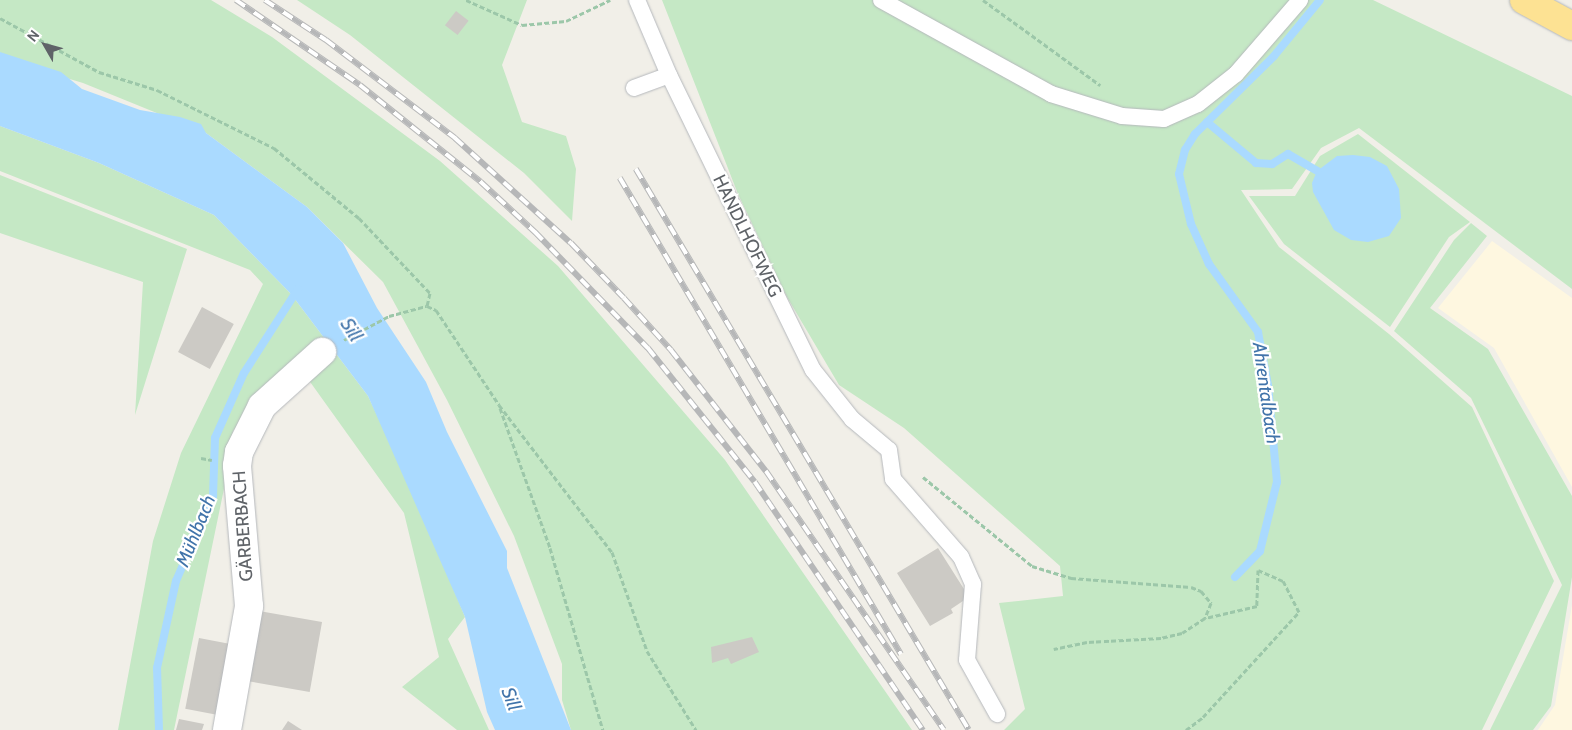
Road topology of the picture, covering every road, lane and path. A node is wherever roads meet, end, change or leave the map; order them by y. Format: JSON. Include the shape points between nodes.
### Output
{"nodes":[{"id":1,"x":466,"y":0,"type":"edge"},
{"id":2,"x":610,"y":0,"type":"edge"},
{"id":3,"x":637,"y":0,"type":"edge"},
{"id":4,"x":882,"y":0,"type":"edge"},
{"id":5,"x":983,"y":0,"type":"edge"},
{"id":6,"x":1300,"y":0,"type":"edge"},
{"id":7,"x":1524,"y":0,"type":"edge"},
{"id":8,"x":0,"y":18,"type":"edge"},
{"id":9,"x":1572,"y":26,"type":"edge"},
{"id":10,"x":669,"y":75,"type":"junction"},
{"id":11,"x":634,"y":88,"type":"dead end"},
{"id":12,"x":1122,"y":116,"type":"junction"},
{"id":13,"x":428,"y":306,"type":"junction"},
{"id":14,"x":322,"y":352,"type":"joint"},
{"id":15,"x":499,"y":405,"type":"junction"},
{"id":16,"x":889,"y":450,"type":"junction"},
{"id":17,"x":1205,"y":618,"type":"junction"},
{"id":18,"x":1054,"y":649,"type":"dead end"},
{"id":19,"x":997,"y":714,"type":"dead end"},
{"id":20,"x":227,"y":730,"type":"edge"},
{"id":21,"x":603,"y":730,"type":"edge"},
{"id":22,"x":696,"y":730,"type":"edge"},
{"id":23,"x":1186,"y":730,"type":"edge"}],
"edges":[{"from":1,"to":2,"type":"path","via":[[522,25],[548,25],[573,18]]},
{"from":3,"to":10,"type":"lane","name":"HANDLHOFWEG"},
{"from":4,"to":12,"type":"lane","via":[[1051,94]]},
{"from":5,"to":12,"type":"path","via":[[1098,82]]},
{"from":6,"to":12,"type":"lane","via":[[1236,74],[1198,104],[1164,119]]},
{"from":7,"to":9,"type":"highway"},
{"from":8,"to":13,"type":"path","via":[[99,72],[157,90],[274,148],[359,218],[430,294]]},
{"from":10,"to":11,"type":"lane"},
{"from":10,"to":16,"type":"lane","name":"HANDLHOFWEG","via":[[813,370],[852,419]]},
{"from":13,"to":14,"type":"path","via":[[389,316]]},
{"from":13,"to":15,"type":"path","via":[[436,310]]},
{"from":14,"to":20,"type":"street","name":"GÄRBERBACH","via":[[262,406],[239,452],[237,466],[249,606]]},
{"from":15,"to":21,"type":"path","via":[[550,548]]},
{"from":15,"to":22,"type":"path","via":[[612,552],[647,651]]},
{"from":16,"to":17,"type":"path","via":[[1032,566],[1071,578],[1191,587],[1201,591],[1211,603]]},
{"from":16,"to":19,"type":"lane","via":[[893,479],[961,558],[973,584],[967,660]]},
{"from":17,"to":18,"type":"path","via":[[1182,633],[1161,638],[1124,638]]},
{"from":17,"to":23,"type":"path","via":[[1257,606],[1258,570],[1283,581],[1299,612],[1203,717]]}]}
